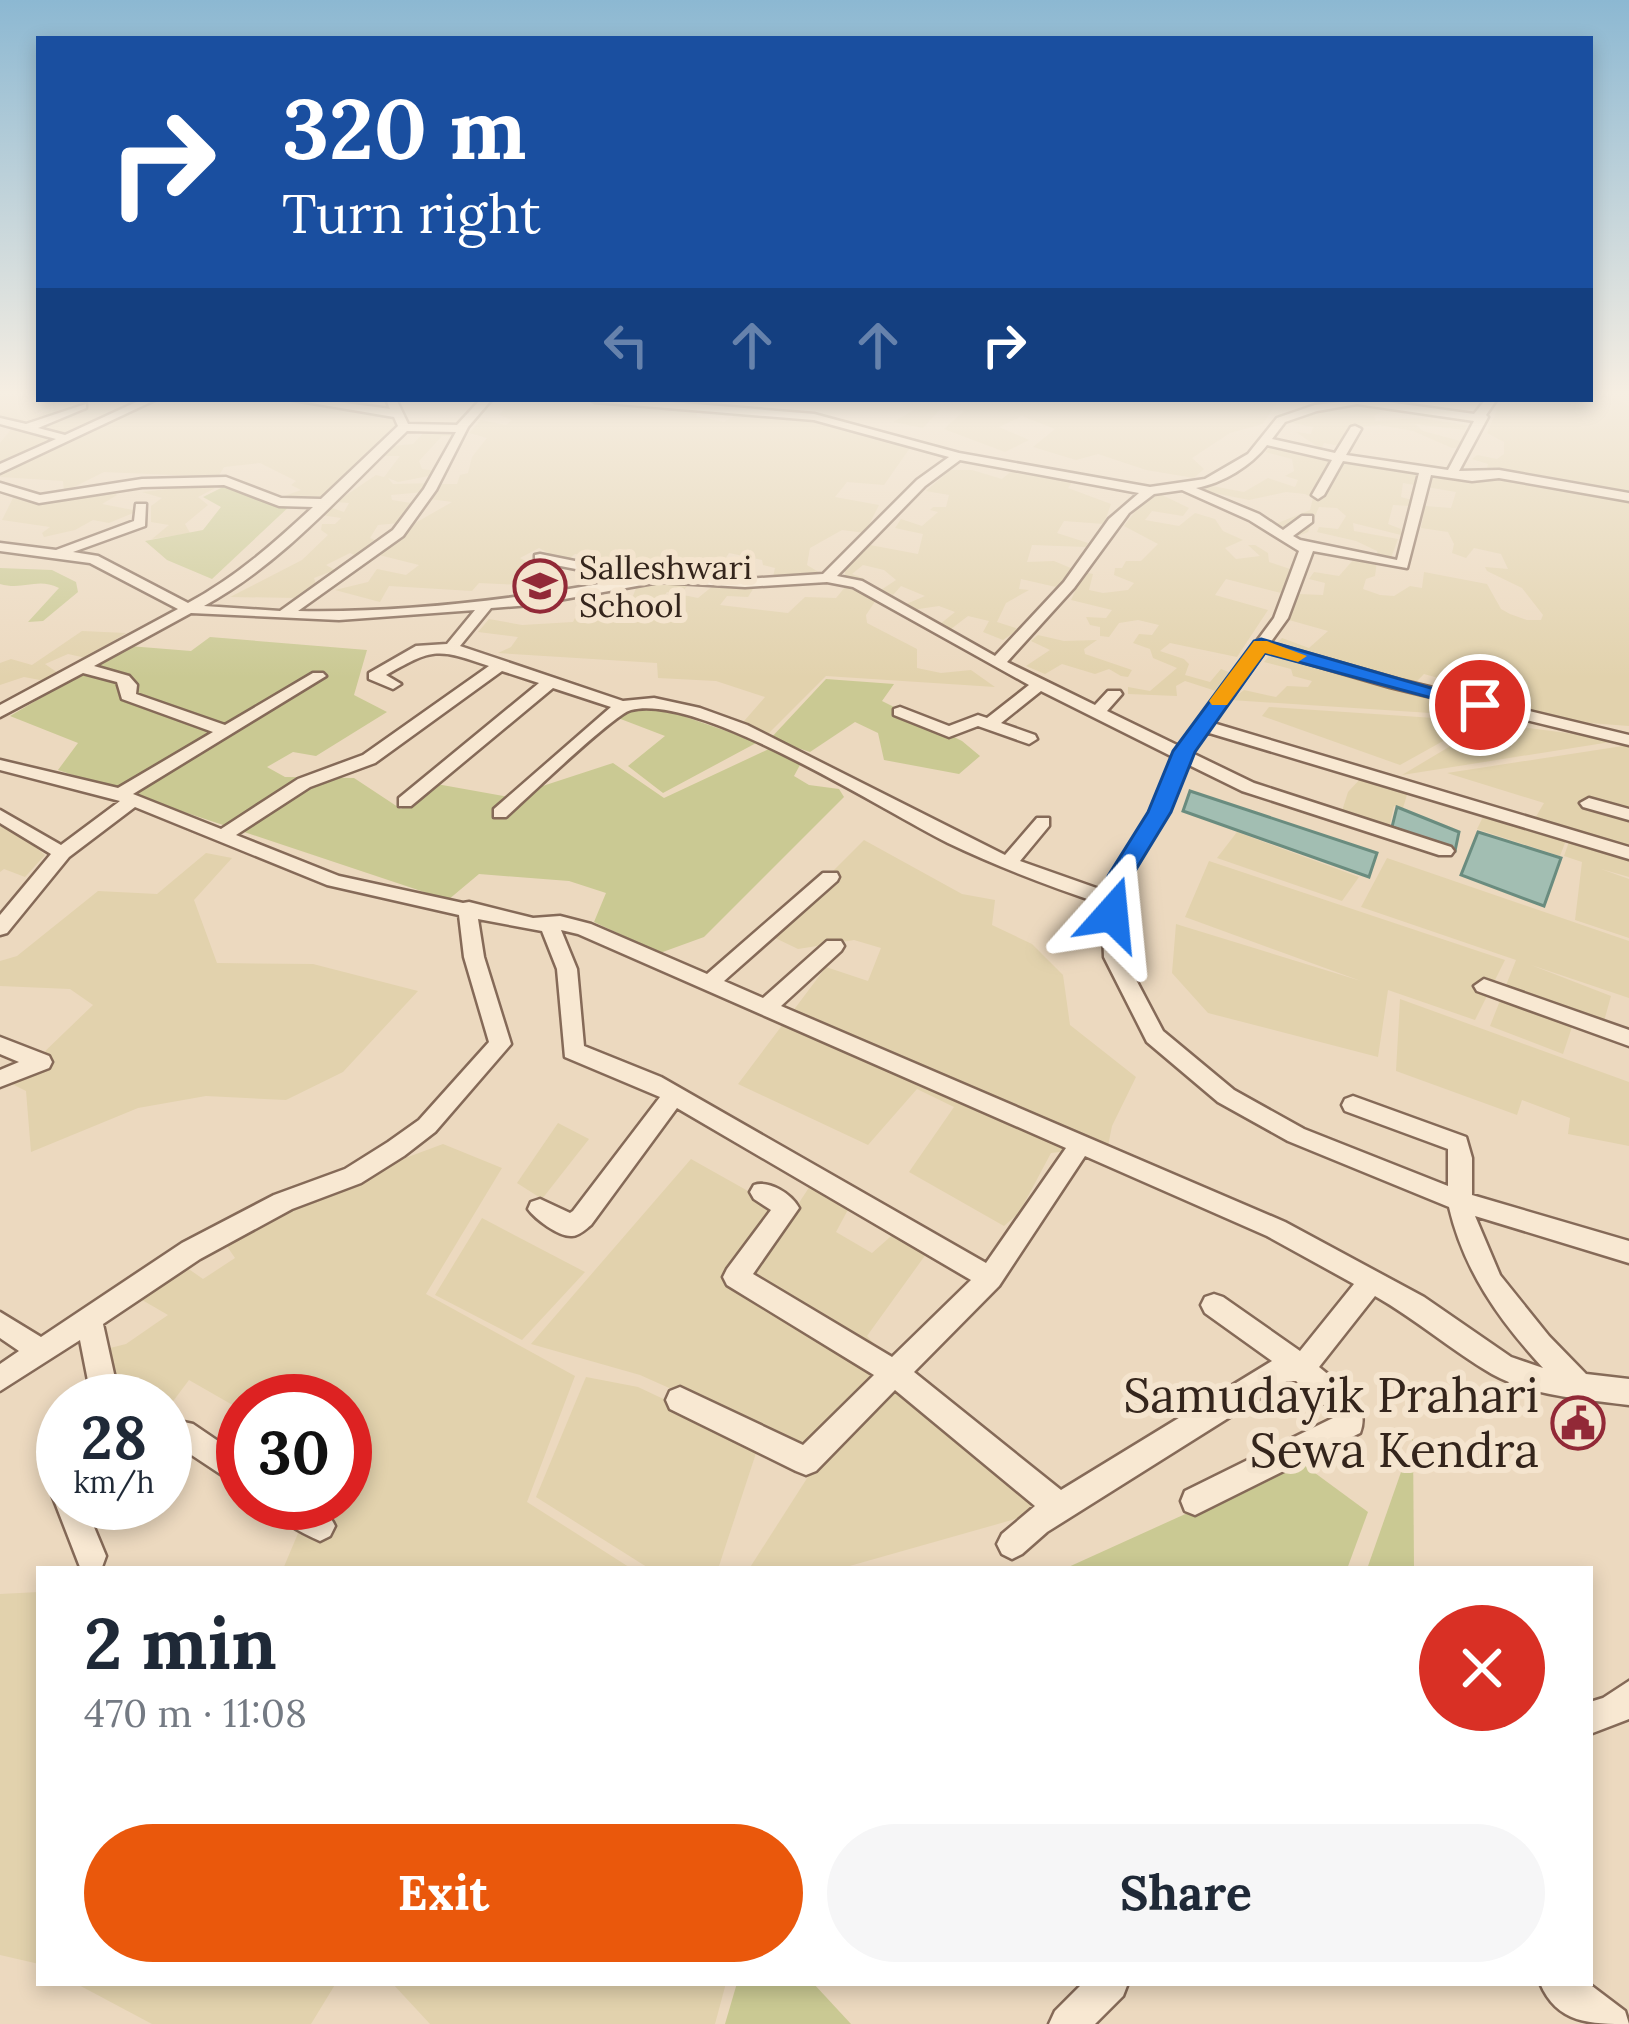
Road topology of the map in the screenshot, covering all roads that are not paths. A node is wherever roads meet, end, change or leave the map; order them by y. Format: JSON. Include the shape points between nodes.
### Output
{"nodes":[{"id":1,"x":8,"y":489,"type":"edge"},
{"id":2,"x":101,"y":489,"type":"edge"},
{"id":3,"x":247,"y":489,"type":"edge"},
{"id":4,"x":339,"y":489,"type":"edge"},
{"id":5,"x":430,"y":489,"type":"edge"},
{"id":6,"x":915,"y":489,"type":"edge"},
{"id":7,"x":1142,"y":489,"type":"edge"},
{"id":8,"x":1169,"y":489,"type":"edge"},
{"id":9,"x":1190,"y":489,"type":"edge"},
{"id":10,"x":1321,"y":489,"type":"edge"},
{"id":11,"x":1421,"y":489,"type":"edge"},
{"id":12,"x":1586,"y":489,"type":"edge"},
{"id":13,"x":1150,"y":491,"type":"junction"},
{"id":14,"x":1318,"y":495,"type":"dead end"},
{"id":15,"x":1629,"y":497,"type":"edge"},
{"id":16,"x":326,"y":503,"type":"junction"},
{"id":17,"x":141,"y":507,"type":"dead end"},
{"id":18,"x":1307,"y":519,"type":"dead end"},
{"id":19,"x":1292,"y":540,"type":"junction"},
{"id":20,"x":0,"y":547,"type":"edge"},
{"id":21,"x":59,"y":553,"type":"junction"},
{"id":22,"x":540,"y":558,"type":"dead end"},
{"id":23,"x":827,"y":578,"type":"junction"},
{"id":24,"x":646,"y":580,"type":"junction"},
{"id":25,"x":486,"y":605,"type":"junction"},
{"id":26,"x":189,"y":609,"type":"junction"},
{"id":27,"x":284,"y":615,"type":"junction"},
{"id":28,"x":1261,"y":645,"type":"junction"},
{"id":29,"x":451,"y":648,"type":"junction"},
{"id":30,"x":997,"y":663,"type":"junction"},
{"id":31,"x":500,"y":665,"type":"junction"},
{"id":32,"x":79,"y":667,"type":"junction"},
{"id":33,"x":318,"y":676,"type":"dead end"},
{"id":34,"x":550,"y":682,"type":"junction"},
{"id":35,"x":393,"y":684,"type":"dead end"},
{"id":36,"x":1039,"y":684,"type":"junction"},
{"id":37,"x":1114,"y":694,"type":"dead end"},
{"id":38,"x":622,"y":706,"type":"junction"},
{"id":39,"x":0,"y":712,"type":"edge"},
{"id":40,"x":900,"y":712,"type":"dead end"},
{"id":41,"x":1097,"y":712,"type":"junction"},
{"id":42,"x":991,"y":723,"type":"junction"},
{"id":43,"x":1202,"y":725,"type":"junction"},
{"id":44,"x":227,"y":731,"type":"junction"},
{"id":45,"x":1029,"y":739,"type":"dead end"},
{"id":46,"x":1629,"y":740,"type":"edge"},
{"id":47,"x":1184,"y":751,"type":"junction"},
{"id":48,"x":0,"y":765,"type":"edge"},
{"id":49,"x":126,"y":798,"type":"junction"},
{"id":50,"x":405,"y":802,"type":"dead end"},
{"id":51,"x":1589,"y":803,"type":"dead end"},
{"id":52,"x":500,"y":813,"type":"dead end"},
{"id":53,"x":0,"y":815,"type":"edge"},
{"id":54,"x":1629,"y":815,"type":"edge"},
{"id":55,"x":1043,"y":822,"type":"dead end"},
{"id":56,"x":222,"y":836,"type":"junction"},
{"id":57,"x":1445,"y":851,"type":"dead end"},
{"id":58,"x":62,"y":853,"type":"junction"},
{"id":59,"x":1629,"y":853,"type":"edge"},
{"id":60,"x":1008,"y":863,"type":"junction"},
{"id":61,"x":830,"y":877,"type":"dead end"},
{"id":62,"x":1111,"y":900,"type":"junction"},
{"id":63,"x":469,"y":908,"type":"junction"},
{"id":64,"x":547,"y":924,"type":"junction"},
{"id":65,"x":0,"y":928,"type":"edge"},
{"id":66,"x":834,"y":946,"type":"dead end"},
{"id":67,"x":707,"y":985,"type":"junction"},
{"id":68,"x":1484,"y":986,"type":"dead end"},
{"id":69,"x":764,"y":1009,"type":"junction"},
{"id":70,"x":1629,"y":1038,"type":"edge"},
{"id":71,"x":0,"y":1045,"type":"edge"},
{"id":72,"x":0,"y":1079,"type":"edge"},
{"id":73,"x":674,"y":1096,"type":"junction"},
{"id":74,"x":1353,"y":1105,"type":"dead end"},
{"id":75,"x":1079,"y":1147,"type":"junction"},
{"id":76,"x":762,"y":1192,"type":"dead end"},
{"id":77,"x":1460,"y":1202,"type":"junction"},
{"id":78,"x":540,"y":1209,"type":"dead end"},
{"id":79,"x":1629,"y":1252,"type":"edge"},
{"id":80,"x":990,"y":1278,"type":"junction"},
{"id":81,"x":1372,"y":1282,"type":"junction"},
{"id":82,"x":1214,"y":1305,"type":"dead end"},
{"id":83,"x":89,"y":1317,"type":"junction"},
{"id":84,"x":0,"y":1324,"type":"edge"},
{"id":85,"x":39,"y":1350,"type":"junction"},
{"id":86,"x":1300,"y":1369,"type":"junction"},
{"id":87,"x":101,"y":1374,"type":"edge"},
{"id":88,"x":897,"y":1375,"type":"junction"},
{"id":89,"x":0,"y":1379,"type":"edge"},
{"id":90,"x":1577,"y":1384,"type":"junction"},
{"id":91,"x":1629,"y":1392,"type":"edge"},
{"id":92,"x":680,"y":1400,"type":"dead end"},
{"id":93,"x":1195,"y":1501,"type":"dead end"},
{"id":94,"x":1061,"y":1509,"type":"junction"},
{"id":95,"x":81,"y":1530,"type":"edge"},
{"id":96,"x":1012,"y":1544,"type":"dead end"},
{"id":97,"x":92,"y":1556,"type":"dead end"},
{"id":98,"x":1629,"y":1697,"type":"edge"},
{"id":99,"x":1593,"y":1717,"type":"edge"},
{"id":100,"x":1107,"y":1986,"type":"edge"},
{"id":101,"x":1562,"y":1986,"type":"edge"},
{"id":102,"x":1068,"y":2024,"type":"edge"},
{"id":103,"x":1612,"y":2024,"type":"edge"}],
"edges":[{"from":1,"to":2,"type":"street","via":[[40,499]]},
{"from":3,"to":16,"type":"street","via":[[279,502]]},
{"from":4,"to":16,"type":"street"},
{"from":5,"to":27,"type":"street","via":[[398,533]]},
{"from":6,"to":23,"type":"street"},
{"from":7,"to":13,"type":"street"},
{"from":8,"to":13,"type":"street"},
{"from":9,"to":19,"type":"street"},
{"from":10,"to":14,"type":"street"},
{"from":11,"to":19,"type":"street","via":[[1402,565]]},
{"from":12,"to":15,"type":"street"},
{"from":13,"to":30,"type":"street","via":[[1099,538],[1072,581]]},
{"from":16,"to":26,"type":"street","via":[[262,562]]},
{"from":17,"to":21,"type":"street","via":[[140,523]]},
{"from":18,"to":19,"type":"street"},
{"from":19,"to":28,"type":"street","via":[[1306,560]]},
{"from":20,"to":21,"type":"street"},
{"from":21,"to":26,"type":"street","via":[[120,570]]},
{"from":22,"to":24,"type":"street"},
{"from":23,"to":24,"type":"street"},
{"from":23,"to":30,"type":"street","via":[[880,594]]},
{"from":24,"to":25,"type":"street"},
{"from":25,"to":27,"type":"street"},
{"from":25,"to":29,"type":"street"},
{"from":26,"to":27,"type":"street"},
{"from":26,"to":32,"type":"street"},
{"from":28,"to":43,"type":"street"},
{"from":28,"to":46,"type":"street"},
{"from":29,"to":31,"type":"street"},
{"from":29,"to":35,"type":"street","via":[[421,649],[374,676]]},
{"from":30,"to":36,"type":"street"},
{"from":31,"to":34,"type":"street"},
{"from":31,"to":56,"type":"street","via":[[369,759],[304,783]]},
{"from":32,"to":39,"type":"street"},
{"from":32,"to":44,"type":"street","via":[[123,679],[128,696],[143,704]]},
{"from":33,"to":44,"type":"street"},
{"from":34,"to":38,"type":"street"},
{"from":34,"to":50,"type":"street"},
{"from":36,"to":41,"type":"street"},
{"from":36,"to":42,"type":"street"},
{"from":37,"to":41,"type":"street"},
{"from":38,"to":52,"type":"street"},
{"from":38,"to":60,"type":"street","via":[[644,699],[765,739]]},
{"from":40,"to":42,"type":"street","via":[[956,733],[971,721]]},
{"from":41,"to":47,"type":"street"},
{"from":42,"to":45,"type":"street"},
{"from":43,"to":47,"type":"street"},
{"from":43,"to":59,"type":"street"},
{"from":44,"to":49,"type":"street"},
{"from":47,"to":57,"type":"street","via":[[1248,787]]},
{"from":47,"to":62,"type":"street"},
{"from":48,"to":49,"type":"street"},
{"from":49,"to":56,"type":"street"},
{"from":49,"to":58,"type":"street"},
{"from":51,"to":54,"type":"street"},
{"from":53,"to":58,"type":"street"},
{"from":55,"to":60,"type":"street"},
{"from":56,"to":63,"type":"street","via":[[334,881]]},
{"from":58,"to":65,"type":"street"},
{"from":60,"to":62,"type":"street"},
{"from":61,"to":67,"type":"street"},
{"from":62,"to":77,"type":"street","via":[[1114,957],[1155,1036],[1188,1068],[1296,1135]]},
{"from":63,"to":64,"type":"street"},
{"from":63,"to":83,"type":"street","via":[[465,926],[500,1044],[427,1126],[352,1176],[224,1232]]},
{"from":64,"to":67,"type":"street","via":[[584,929]]},
{"from":64,"to":73,"type":"street","via":[[566,966],[573,1051]]},
{"from":66,"to":69,"type":"street"},
{"from":67,"to":69,"type":"street"},
{"from":68,"to":70,"type":"street"},
{"from":69,"to":75,"type":"street"},
{"from":71,"to":72,"type":"street","via":[[40,1062]]},
{"from":73,"to":78,"type":"street","via":[[582,1218],[572,1226]]},
{"from":73,"to":80,"type":"street"},
{"from":74,"to":77,"type":"street","via":[[1458,1143]]},
{"from":75,"to":80,"type":"street"},
{"from":75,"to":81,"type":"street","via":[[1276,1228]]},
{"from":76,"to":88,"type":"street","via":[[787,1208],[736,1277]]},
{"from":77,"to":79,"type":"street"},
{"from":77,"to":90,"type":"street","via":[[1482,1273]]},
{"from":80,"to":88,"type":"street"},
{"from":81,"to":86,"type":"street"},
{"from":81,"to":90,"type":"street","via":[[1503,1366]]},
{"from":82,"to":86,"type":"street"},
{"from":83,"to":85,"type":"street"},
{"from":83,"to":87,"type":"street"},
{"from":84,"to":85,"type":"street"},
{"from":85,"to":89,"type":"street"},
{"from":86,"to":93,"type":"street","via":[[1346,1407],[1351,1424]]},
{"from":86,"to":94,"type":"street","via":[[1284,1368]]},
{"from":88,"to":92,"type":"street","via":[[806,1461]]},
{"from":88,"to":94,"type":"street"},
{"from":90,"to":91,"type":"street"},
{"from":94,"to":96,"type":"street"},
{"from":95,"to":97,"type":"street"},
{"from":98,"to":99,"type":"street"},
{"from":100,"to":102,"type":"street"},
{"from":101,"to":103,"type":"street"}]}
